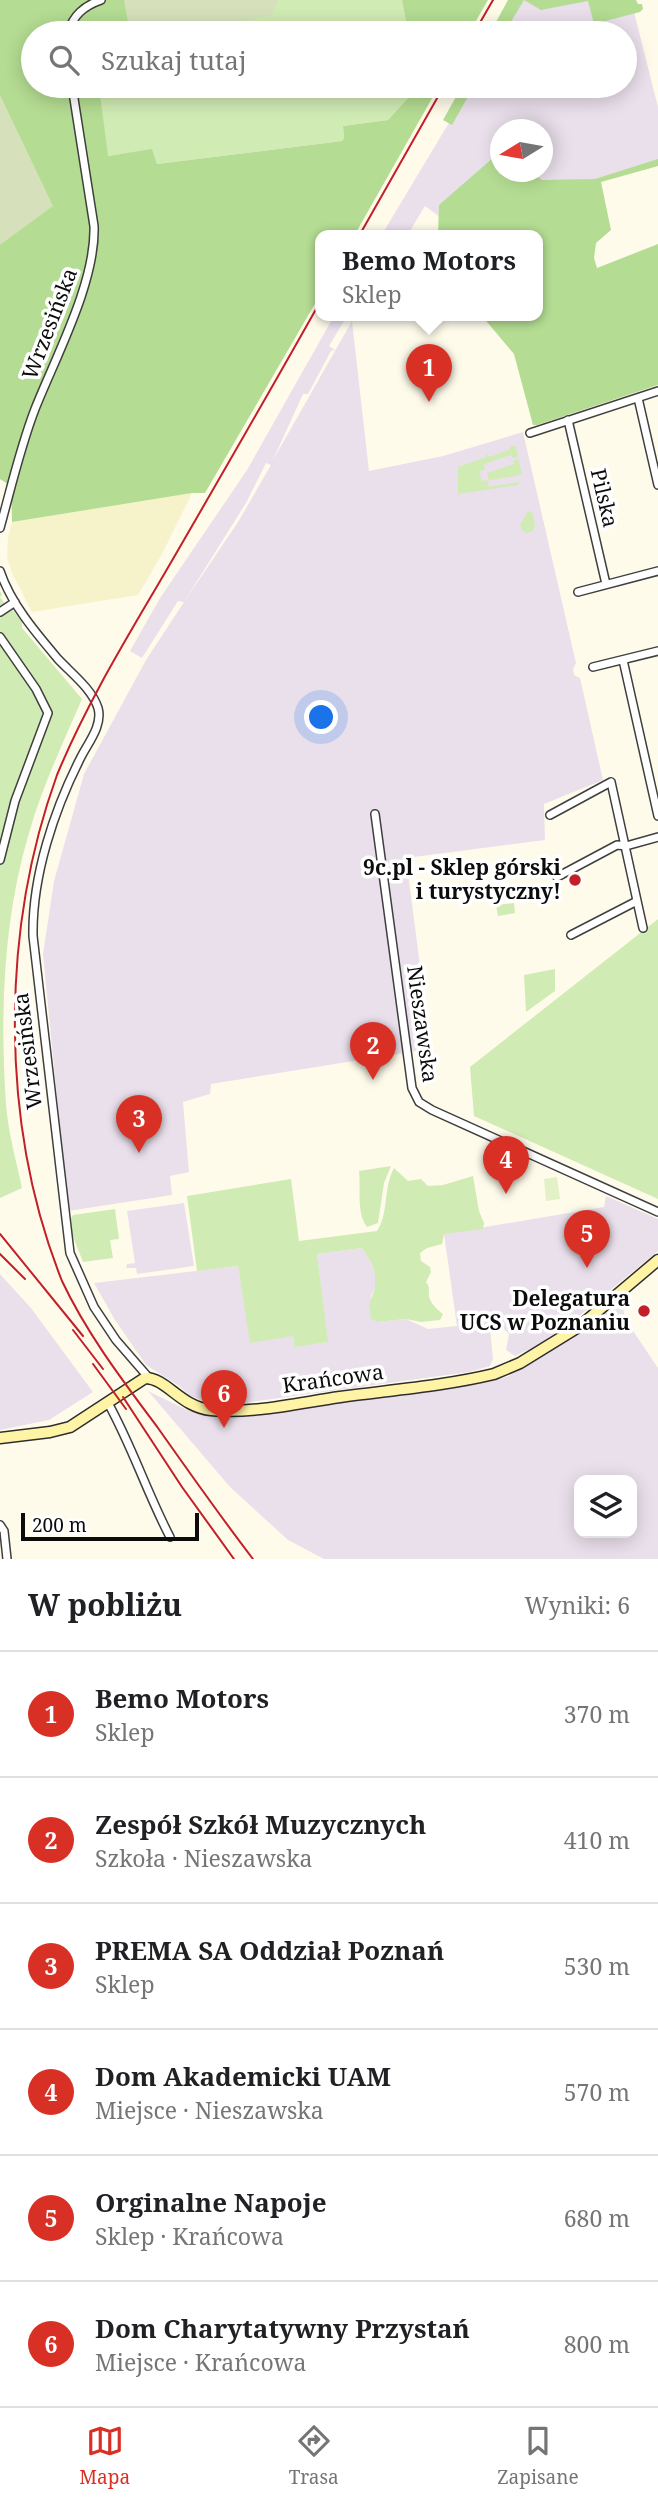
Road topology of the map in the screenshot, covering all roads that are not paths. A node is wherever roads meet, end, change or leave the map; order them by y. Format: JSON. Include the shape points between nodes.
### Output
{"nodes":[{"id":1,"x":101,"y":0,"type":"edge"},
{"id":2,"x":72,"y":21,"type":"edge"},
{"id":3,"x":74,"y":98,"type":"edge"},
{"id":4,"x":658,"y":391,"type":"edge"},
{"id":5,"x":638,"y":398,"type":"junction"},
{"id":6,"x":568,"y":420,"type":"junction"},
{"id":7,"x":530,"y":433,"type":"dead end"},
{"id":8,"x":658,"y":485,"type":"edge"},
{"id":9,"x":0,"y":528,"type":"edge"},
{"id":10,"x":0,"y":571,"type":"edge"},
{"id":11,"x":658,"y":571,"type":"edge"},
{"id":12,"x":606,"y":584,"type":"junction"},
{"id":13,"x":578,"y":592,"type":"dead end"},
{"id":14,"x":15,"y":602,"type":"junction"},
{"id":15,"x":0,"y":612,"type":"edge"},
{"id":16,"x":0,"y":637,"type":"edge"},
{"id":17,"x":658,"y":651,"type":"edge"},
{"id":18,"x":623,"y":660,"type":"junction"},
{"id":19,"x":593,"y":667,"type":"dead end"},
{"id":20,"x":375,"y":814,"type":"dead end"},
{"id":21,"x":550,"y":815,"type":"dead end"},
{"id":22,"x":658,"y":816,"type":"edge"},
{"id":23,"x":658,"y":837,"type":"edge"},
{"id":24,"x":626,"y":846,"type":"junction"},
{"id":25,"x":0,"y":860,"type":"edge"},
{"id":26,"x":557,"y":877,"type":"dead end"},
{"id":27,"x":637,"y":901,"type":"junction"},
{"id":28,"x":643,"y":928,"type":"dead end"},
{"id":29,"x":571,"y":935,"type":"dead end"},
{"id":30,"x":658,"y":1212,"type":"edge"},
{"id":31,"x":658,"y":1260,"type":"edge"},
{"id":32,"x":149,"y":1378,"type":"junction"},
{"id":33,"x":108,"y":1403,"type":"junction"},
{"id":34,"x":0,"y":1438,"type":"edge"},
{"id":35,"x":0,"y":1525,"type":"edge"},
{"id":36,"x":170,"y":1537,"type":"dead end"},
{"id":37,"x":7,"y":1559,"type":"edge"}],
"edges":[{"from":1,"to":2,"type":"street","via":[[79,11]]},
{"from":3,"to":9,"type":"street","name":"Wrzesińska","via":[[94,226],[93,250],[81,295],[25,439]]},
{"from":4,"to":5,"type":"street"},
{"from":5,"to":6,"type":"street"},
{"from":5,"to":8,"type":"street"},
{"from":6,"to":7,"type":"street"},
{"from":6,"to":12,"type":"street","name":"Pilska"},
{"from":10,"to":14,"type":"street","name":"Wrzesińska"},
{"from":11,"to":12,"type":"street"},
{"from":12,"to":13,"type":"street"},
{"from":14,"to":15,"type":"street"},
{"from":14,"to":32,"type":"street","name":"Wrzesińska","via":[[99,711],[99,722],[71,778],[47,845],[33,921],[34,950],[70,1253],[94,1307]]},
{"from":16,"to":25,"type":"street","via":[[48,713],[15,801]]},
{"from":17,"to":18,"type":"street"},
{"from":18,"to":19,"type":"street"},
{"from":18,"to":22,"type":"street"},
{"from":20,"to":30,"type":"street","name":"Nieszawska","via":[[417,1099],[432,1110]]},
{"from":21,"to":24,"type":"street","via":[[611,782]]},
{"from":23,"to":24,"type":"street"},
{"from":24,"to":26,"type":"street","via":[[617,845]]},
{"from":24,"to":27,"type":"street"},
{"from":27,"to":28,"type":"street"},
{"from":27,"to":29,"type":"street"},
{"from":31,"to":32,"type":"street","name":"Krańcowa","via":[[580,1326],[520,1363],[489,1375],[217,1410],[184,1402]]},
{"from":32,"to":33,"type":"street"},
{"from":33,"to":34,"type":"street","via":[[61,1430]]},
{"from":33,"to":36,"type":"street"},
{"from":35,"to":37,"type":"street"}]}
